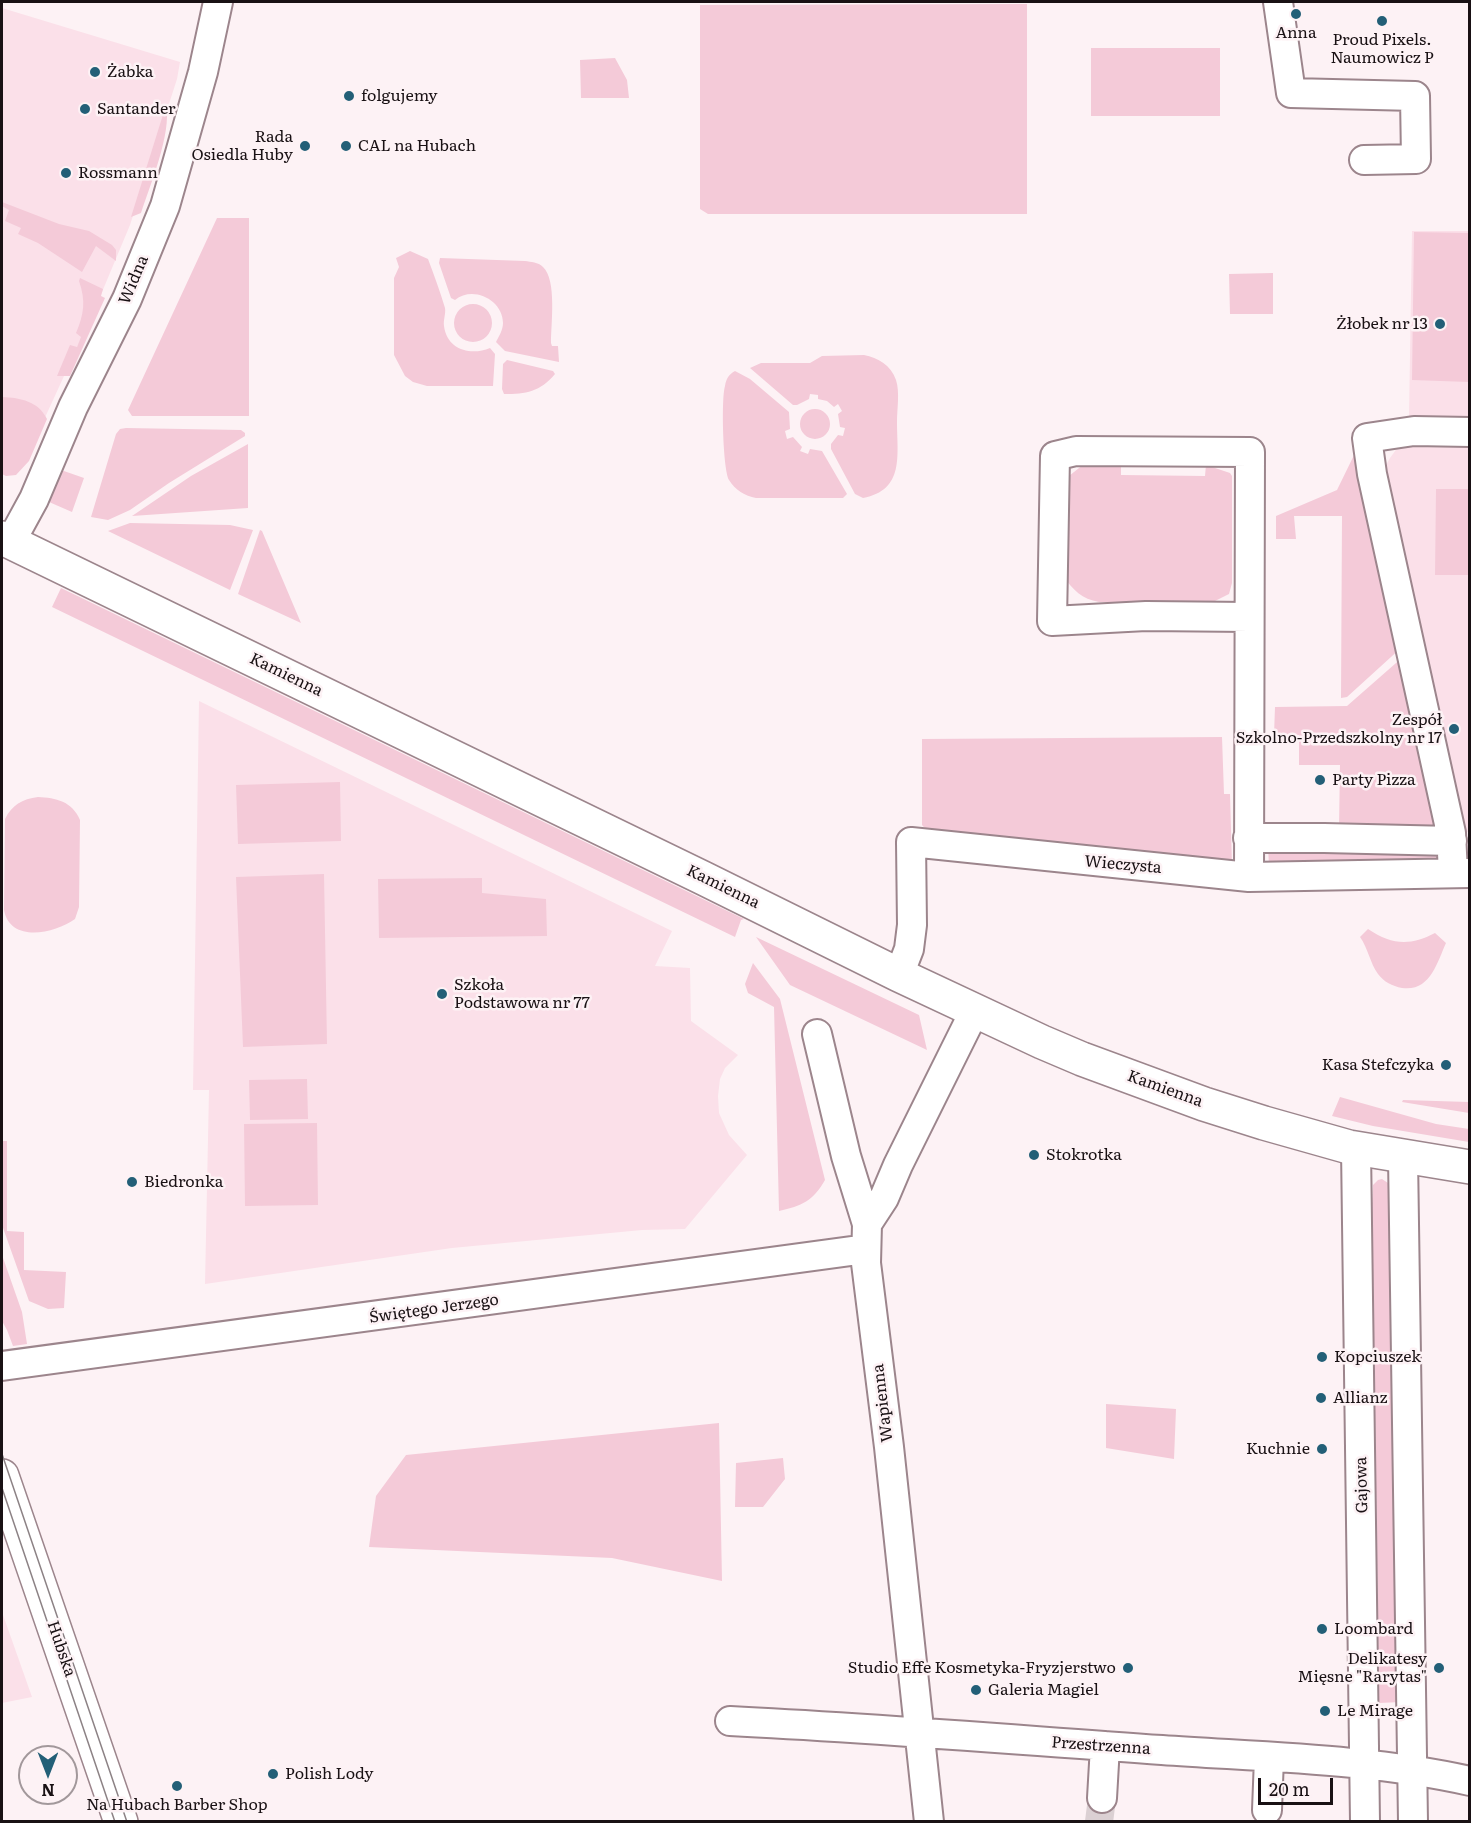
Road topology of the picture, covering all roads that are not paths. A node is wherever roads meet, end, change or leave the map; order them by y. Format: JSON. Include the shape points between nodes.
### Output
{"nodes":[{"id":1,"x":218,"y":2,"type":"edge"},
{"id":2,"x":1278,"y":2,"type":"edge"},
{"id":3,"x":1364,"y":160,"type":"dead end"},
{"id":4,"x":1470,"y":432,"type":"edge"},
{"id":5,"x":6,"y":541,"type":"edge"},
{"id":6,"x":1249,"y":617,"type":"junction"},
{"id":7,"x":1248,"y":838,"type":"junction"},
{"id":8,"x":1452,"y":841,"type":"junction"},
{"id":9,"x":1461,"y":873,"type":"edge"},
{"id":10,"x":1249,"y":877,"type":"junction"},
{"id":11,"x":899,"y":975,"type":"junction"},
{"id":12,"x":975,"y":1010,"type":"junction"},
{"id":13,"x":817,"y":1034,"type":"dead end"},
{"id":14,"x":1356,"y":1148,"type":"junction"},
{"id":15,"x":1403,"y":1157,"type":"junction"},
{"id":16,"x":1470,"y":1167,"type":"edge"},
{"id":17,"x":866,"y":1236,"type":"junction"},
{"id":18,"x":2,"y":1366,"type":"edge"},
{"id":19,"x":2,"y":1476,"type":"edge"},
{"id":20,"x":730,"y":1720,"type":"dead end"},
{"id":21,"x":920,"y":1733,"type":"junction"},
{"id":22,"x":1105,"y":1746,"type":"junction"},
{"id":23,"x":1269,"y":1758,"type":"junction"},
{"id":24,"x":1365,"y":1766,"type":"junction"},
{"id":25,"x":1412,"y":1771,"type":"junction"},
{"id":26,"x":1470,"y":1781,"type":"edge"},
{"id":27,"x":1102,"y":1798,"type":"tunnel mouth"},
{"id":28,"x":1267,"y":1810,"type":"dead end"},
{"id":29,"x":121,"y":1821,"type":"edge"},
{"id":30,"x":929,"y":1821,"type":"edge"},
{"id":31,"x":1365,"y":1821,"type":"edge"},
{"id":32,"x":1413,"y":1821,"type":"edge"}],
"edges":[{"from":1,"to":5,"type":"street","name":"Widna","via":[[203,72],[165,206],[127,299],[73,407],[34,499]]},
{"from":2,"to":3,"type":"street","via":[[1291,93],[1415,96],[1416,159]]},
{"from":4,"to":8,"type":"street","via":[[1414,431],[1367,438]]},
{"from":5,"to":11,"type":"street","name":"Kamienna"},
{"from":6,"to":6,"type":"street","via":[[1250,452],[1076,451],[1055,456],[1052,621],[1146,616]]},
{"from":6,"to":7,"type":"street"},
{"from":7,"to":8,"type":"street"},
{"from":7,"to":10,"type":"street"},
{"from":8,"to":9,"type":"street"},
{"from":9,"to":10,"type":"street","name":"Wieczysta"},
{"from":10,"to":11,"type":"street","name":"Wieczysta","via":[[911,842],[911,933]]},
{"from":11,"to":12,"type":"street","name":"Kamienna"},
{"from":12,"to":14,"type":"street","name":"Kamienna","via":[[1082,1059],[1204,1104]]},
{"from":12,"to":17,"type":"street"},
{"from":13,"to":17,"type":"street","name":"Wapienna"},
{"from":14,"to":15,"type":"street","name":"Kamienna"},
{"from":14,"to":24,"type":"street","name":"Gajowa"},
{"from":15,"to":16,"type":"street","name":"Kamienna"},
{"from":15,"to":25,"type":"street"},
{"from":17,"to":18,"type":"street","name":"Świętego Jerzego"},
{"from":17,"to":21,"type":"street","name":"Wapienna"},
{"from":19,"to":29,"type":"street","name":"Hubska"},
{"from":20,"to":21,"type":"street","name":"Przestrzenna"},
{"from":21,"to":22,"type":"street","name":"Przestrzenna"},
{"from":21,"to":30,"type":"street","name":"Wapienna"},
{"from":22,"to":23,"type":"street","name":"Przestrzenna"},
{"from":22,"to":27,"type":"street"},
{"from":23,"to":24,"type":"street","name":"Przestrzenna"},
{"from":23,"to":28,"type":"street"},
{"from":24,"to":25,"type":"street","name":"Przestrzenna"},
{"from":24,"to":31,"type":"street","name":"Gajowa"},
{"from":25,"to":26,"type":"street","name":"Przestrzenna"},
{"from":25,"to":32,"type":"street"}]}
